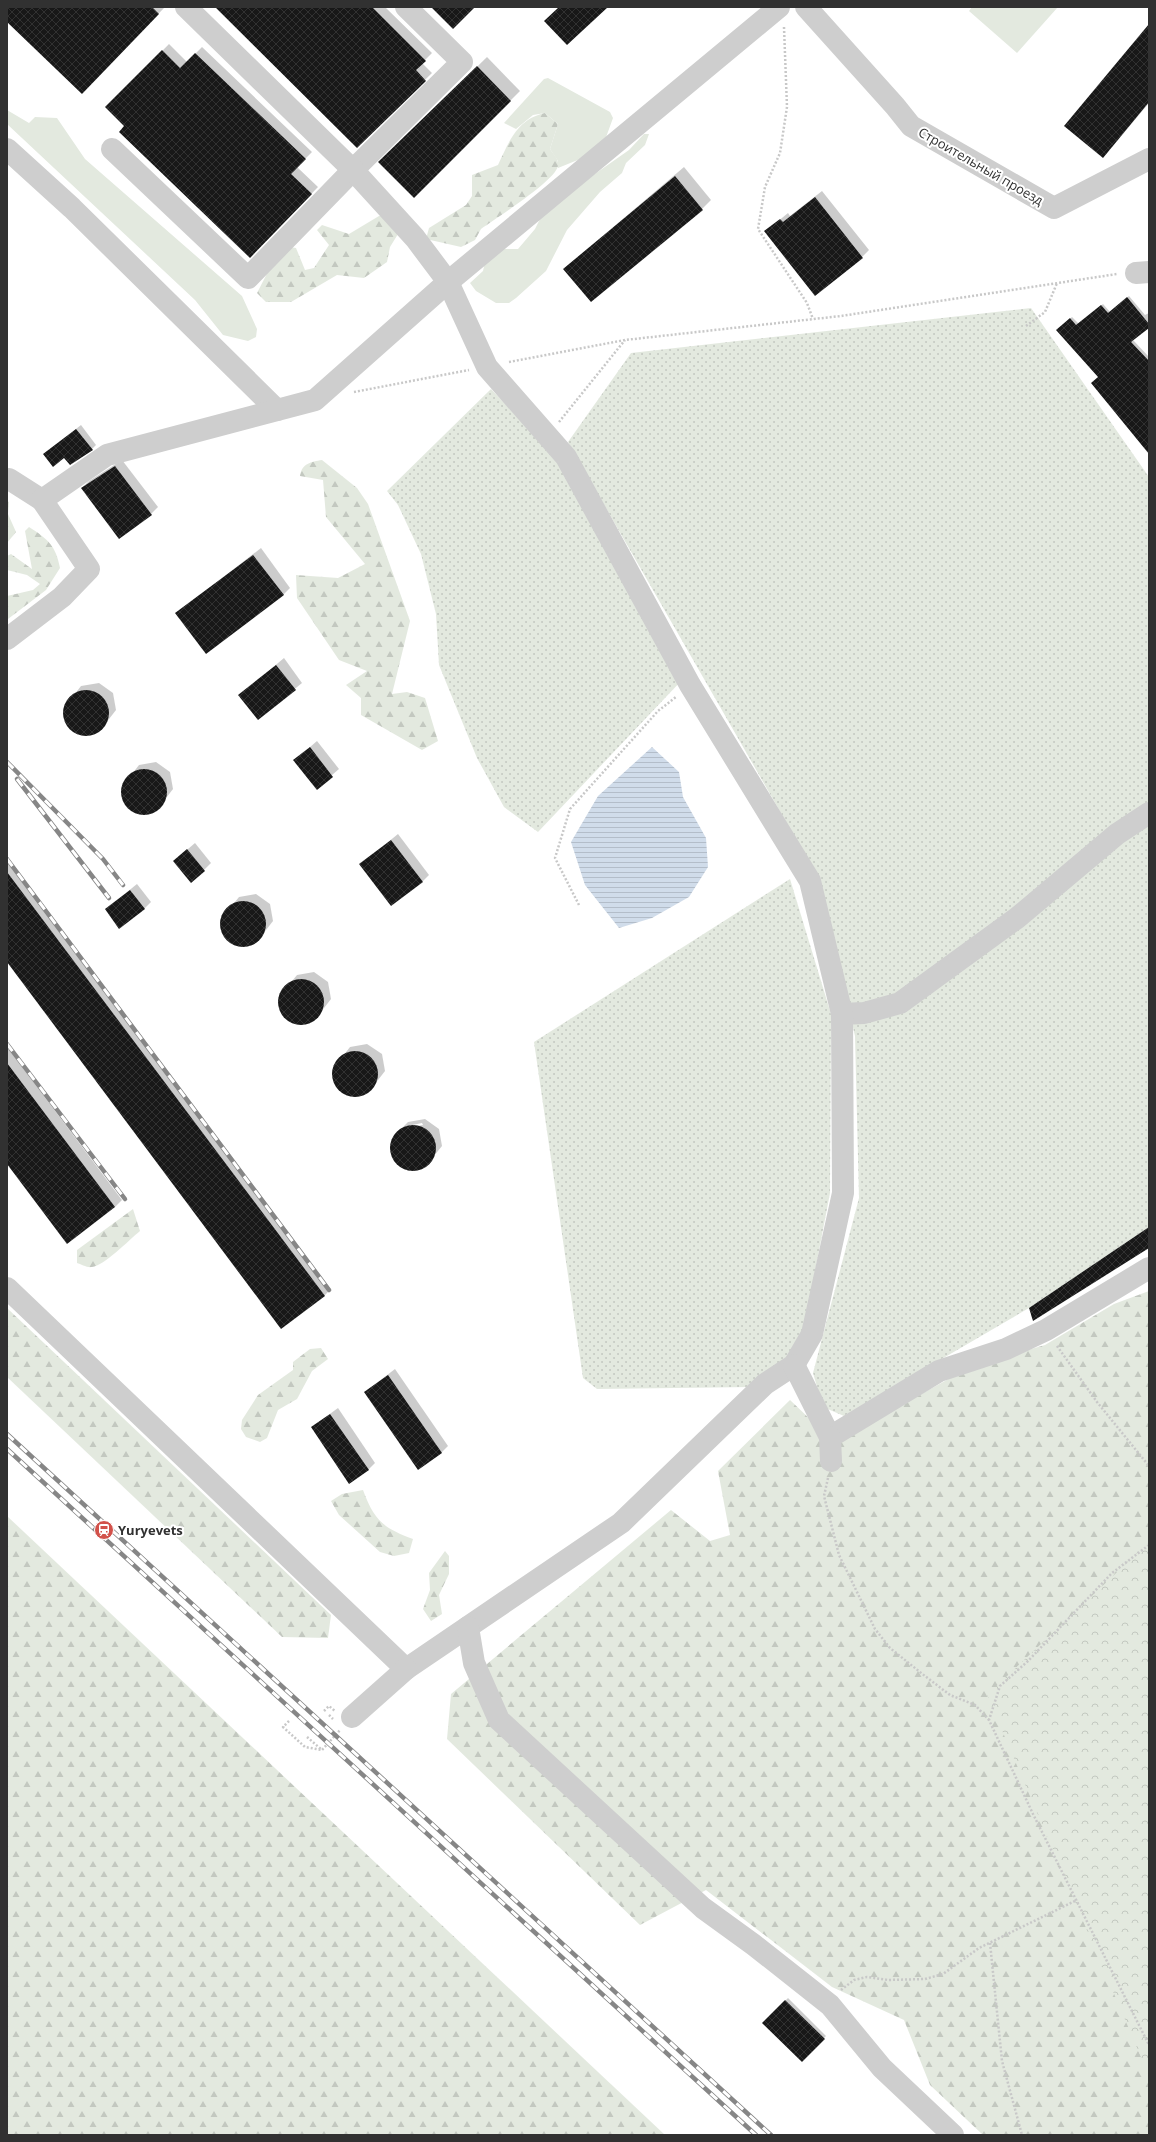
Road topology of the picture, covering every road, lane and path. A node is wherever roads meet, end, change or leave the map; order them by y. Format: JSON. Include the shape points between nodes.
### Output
{"nodes":[{"id":1,"x":186,"y":7,"type":"edge"},
{"id":2,"x":406,"y":7,"type":"edge"},
{"id":3,"x":806,"y":7,"type":"edge"},
{"id":4,"x":782,"y":15,"type":"edge"},
{"id":5,"x":7,"y":149,"type":"edge"},
{"id":6,"x":112,"y":149,"type":"dead end"},
{"id":7,"x":1149,"y":159,"type":"edge"},
{"id":8,"x":353,"y":170,"type":"junction"},
{"id":9,"x":1142,"y":272,"type":"edge"},
{"id":10,"x":448,"y":282,"type":"junction"},
{"id":11,"x":1057,"y":282,"type":"junction"},
{"id":12,"x":813,"y":319,"type":"junction"},
{"id":13,"x":1026,"y":326,"type":"dead end"},
{"id":14,"x":625,"y":340,"type":"junction"},
{"id":15,"x":487,"y":367,"type":"junction"},
{"id":16,"x":346,"y":394,"type":"dead end"},
{"id":17,"x":277,"y":410,"type":"junction"},
{"id":18,"x":552,"y":441,"type":"junction"},
{"id":19,"x":8,"y":478,"type":"edge"},
{"id":20,"x":42,"y":500,"type":"junction"},
{"id":21,"x":7,"y":639,"type":"edge"},
{"id":22,"x":690,"y":685,"type":"junction"},
{"id":23,"x":1149,"y":813,"type":"edge"},
{"id":24,"x":579,"y":905,"type":"dead end"},
{"id":25,"x":842,"y":1014,"type":"junction"},
{"id":26,"x":1149,"y":1268,"type":"edge"},
{"id":27,"x":7,"y":1288,"type":"edge"},
{"id":28,"x":1046,"y":1330,"type":"junction"},
{"id":29,"x":794,"y":1365,"type":"junction"},
{"id":30,"x":830,"y":1437,"type":"junction"},
{"id":31,"x":831,"y":1460,"type":"joint"},
{"id":32,"x":1149,"y":1466,"type":"edge"},
{"id":33,"x":1149,"y":1545,"type":"edge"},
{"id":34,"x":468,"y":1627,"type":"junction"},
{"id":35,"x":406,"y":1669,"type":"junction"},
{"id":36,"x":352,"y":1717,"type":"joint"},
{"id":37,"x":989,"y":1720,"type":"junction"},
{"id":38,"x":289,"y":1721,"type":"dead end"},
{"id":39,"x":307,"y":1737,"type":"dead end"},
{"id":40,"x":322,"y":1750,"type":"junction"},
{"id":41,"x":1077,"y":1900,"type":"junction"},
{"id":42,"x":990,"y":1943,"type":"junction"},
{"id":43,"x":830,"y":2005,"type":"junction"},
{"id":44,"x":1149,"y":2045,"type":"edge"},
{"id":45,"x":953,"y":2135,"type":"edge"},
{"id":46,"x":1022,"y":2135,"type":"edge"}],
"edges":[{"from":1,"to":8,"type":"street"},
{"from":2,"to":8,"type":"street","via":[[462,62]]},
{"from":3,"to":7,"type":"street","name":"Строительный проезд","via":[[911,126],[1054,208]]},
{"from":4,"to":10,"type":"street"},
{"from":4,"to":12,"type":"path","via":[[787,106],[780,152],[765,187],[758,229],[807,303]]},
{"from":5,"to":17,"type":"street","via":[[72,208]]},
{"from":6,"to":8,"type":"street","via":[[248,278]]},
{"from":8,"to":10,"type":"street","via":[[415,238]]},
{"from":9,"to":11,"type":"path"},
{"from":10,"to":15,"type":"street"},
{"from":10,"to":17,"type":"street","via":[[315,400]]},
{"from":11,"to":12,"type":"path"},
{"from":11,"to":13,"type":"path","via":[[1044,312]]},
{"from":12,"to":14,"type":"path"},
{"from":14,"to":15,"type":"path"},
{"from":14,"to":18,"type":"path","via":[[560,421]]},
{"from":15,"to":16,"type":"path"},
{"from":15,"to":18,"type":"street"},
{"from":17,"to":20,"type":"street","via":[[107,454]]},
{"from":18,"to":22,"type":"street","via":[[566,457]]},
{"from":19,"to":20,"type":"street"},
{"from":20,"to":21,"type":"street","via":[[90,569],[62,597]]},
{"from":22,"to":24,"type":"path","via":[[658,711],[570,810],[555,858]]},
{"from":22,"to":25,"type":"street","via":[[810,881]]},
{"from":23,"to":25,"type":"street","via":[[1117,834],[1017,918],[900,1004],[864,1013]]},
{"from":25,"to":29,"type":"street","via":[[843,1193],[812,1334]]},
{"from":26,"to":28,"type":"street"},
{"from":27,"to":35,"type":"street"},
{"from":28,"to":30,"type":"street","via":[[1006,1350],[939,1371]]},
{"from":28,"to":32,"type":"path","via":[[1097,1402]]},
{"from":29,"to":30,"type":"street"},
{"from":29,"to":34,"type":"street","via":[[765,1384],[621,1524]]},
{"from":30,"to":31,"type":"street"},
{"from":31,"to":37,"type":"path","via":[[824,1496],[838,1555],[875,1630],[890,1648],[925,1676],[950,1695],[975,1705]]},
{"from":33,"to":37,"type":"path","via":[[1112,1573],[1028,1661],[1000,1686]]},
{"from":34,"to":35,"type":"street"},
{"from":34,"to":43,"type":"street","via":[[474,1663],[499,1720],[703,1908]]},
{"from":35,"to":36,"type":"street"},
{"from":36,"to":40,"type":"path"},
{"from":37,"to":41,"type":"path"},
{"from":38,"to":40,"type":"path","via":[[283,1727],[305,1747]]},
{"from":39,"to":40,"type":"path"},
{"from":41,"to":42,"type":"path"},
{"from":41,"to":44,"type":"path"},
{"from":42,"to":43,"type":"path","via":[[943,1974],[925,1979],[888,1980],[867,1976],[854,1980],[843,1988]]},
{"from":42,"to":46,"type":"path","via":[[1002,2061]]},
{"from":43,"to":45,"type":"street","via":[[882,2068]]}]}
